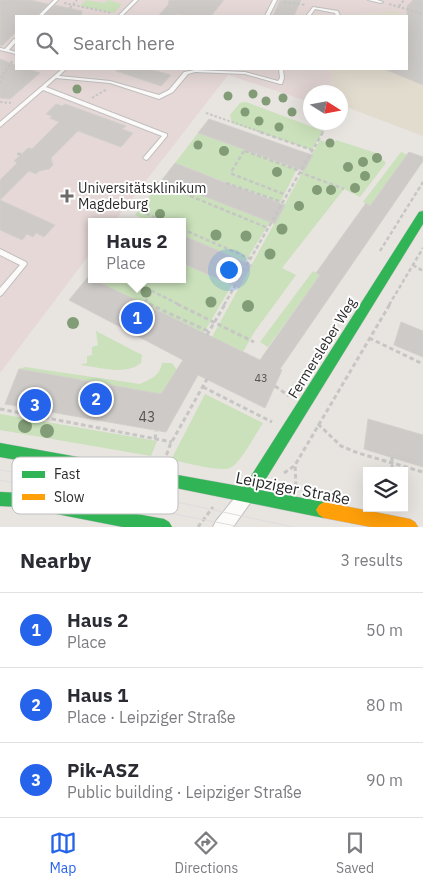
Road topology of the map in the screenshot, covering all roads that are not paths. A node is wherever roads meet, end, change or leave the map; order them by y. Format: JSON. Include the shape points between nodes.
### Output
{"nodes":[{"id":1,"x":128,"y":0,"type":"edge"},
{"id":2,"x":275,"y":0,"type":"edge"},
{"id":3,"x":370,"y":0,"type":"edge"},
{"id":4,"x":56,"y":1,"type":"edge"},
{"id":5,"x":135,"y":1,"type":"edge"},
{"id":6,"x":381,"y":2,"type":"road end"},
{"id":7,"x":41,"y":15,"type":"edge"},
{"id":8,"x":122,"y":15,"type":"edge"},
{"id":9,"x":268,"y":15,"type":"edge"},
{"id":10,"x":309,"y":15,"type":"edge"},
{"id":11,"x":338,"y":15,"type":"edge"},
{"id":12,"x":15,"y":41,"type":"edge"},
{"id":13,"x":0,"y":49,"type":"edge"},
{"id":14,"x":6,"y":51,"type":"junction"},
{"id":15,"x":15,"y":56,"type":"edge"},
{"id":16,"x":60,"y":70,"type":"edge"},
{"id":17,"x":203,"y":70,"type":"edge"},
{"id":18,"x":281,"y":70,"type":"edge"},
{"id":19,"x":56,"y":76,"type":"junction"},
{"id":20,"x":43,"y":88,"type":"junction"},
{"id":21,"x":1,"y":124,"type":"edge"},
{"id":22,"x":146,"y":158,"type":"dead end"},
{"id":23,"x":423,"y":215,"type":"edge"},
{"id":24,"x":0,"y":252,"type":"edge"},
{"id":25,"x":0,"y":293,"type":"edge"},
{"id":26,"x":0,"y":450,"type":"edge"},
{"id":27,"x":40,"y":457,"type":"edge"},
{"id":28,"x":178,"y":481,"type":"edge"},
{"id":29,"x":247,"y":496,"type":"junction"},
{"id":30,"x":95,"y":514,"type":"edge"},
{"id":31,"x":163,"y":527,"type":"edge"},
{"id":32,"x":222,"y":527,"type":"edge"},
{"id":33,"x":410,"y":527,"type":"edge"}],
"edges":[{"from":1,"to":5,"type":"lane"},
{"from":2,"to":9,"type":"lane"},
{"from":3,"to":6,"type":"lane"},
{"from":4,"to":7,"type":"lane"},
{"from":5,"to":8,"type":"lane"},
{"from":10,"to":11,"type":"lane","via":[[312,9]]},
{"from":12,"to":14,"type":"lane"},
{"from":13,"to":14,"type":"lane"},
{"from":14,"to":15,"type":"lane"},
{"from":16,"to":19,"type":"lane"},
{"from":17,"to":18,"type":"lane","via":[[245,73],[280,83]]},
{"from":17,"to":19,"type":"lane","via":[[186,73],[171,91],[159,97],[113,83]]},
{"from":19,"to":20,"type":"lane"},
{"from":20,"to":21,"type":"lane"},
{"from":20,"to":22,"type":"lane","via":[[165,135]]},
{"from":23,"to":29,"type":"main road","name":"Fermersleber Weg"},
{"from":24,"to":25,"type":"lane","via":[[24,264]]},
{"from":26,"to":27,"type":"main road","name":"Leipziger Straße"},
{"from":28,"to":29,"type":"main road","name":"Leipziger Straße"},
{"from":29,"to":32,"type":"street"},
{"from":29,"to":33,"type":"main road","name":"Leipziger Straße"},
{"from":30,"to":31,"type":"main road"}]}
